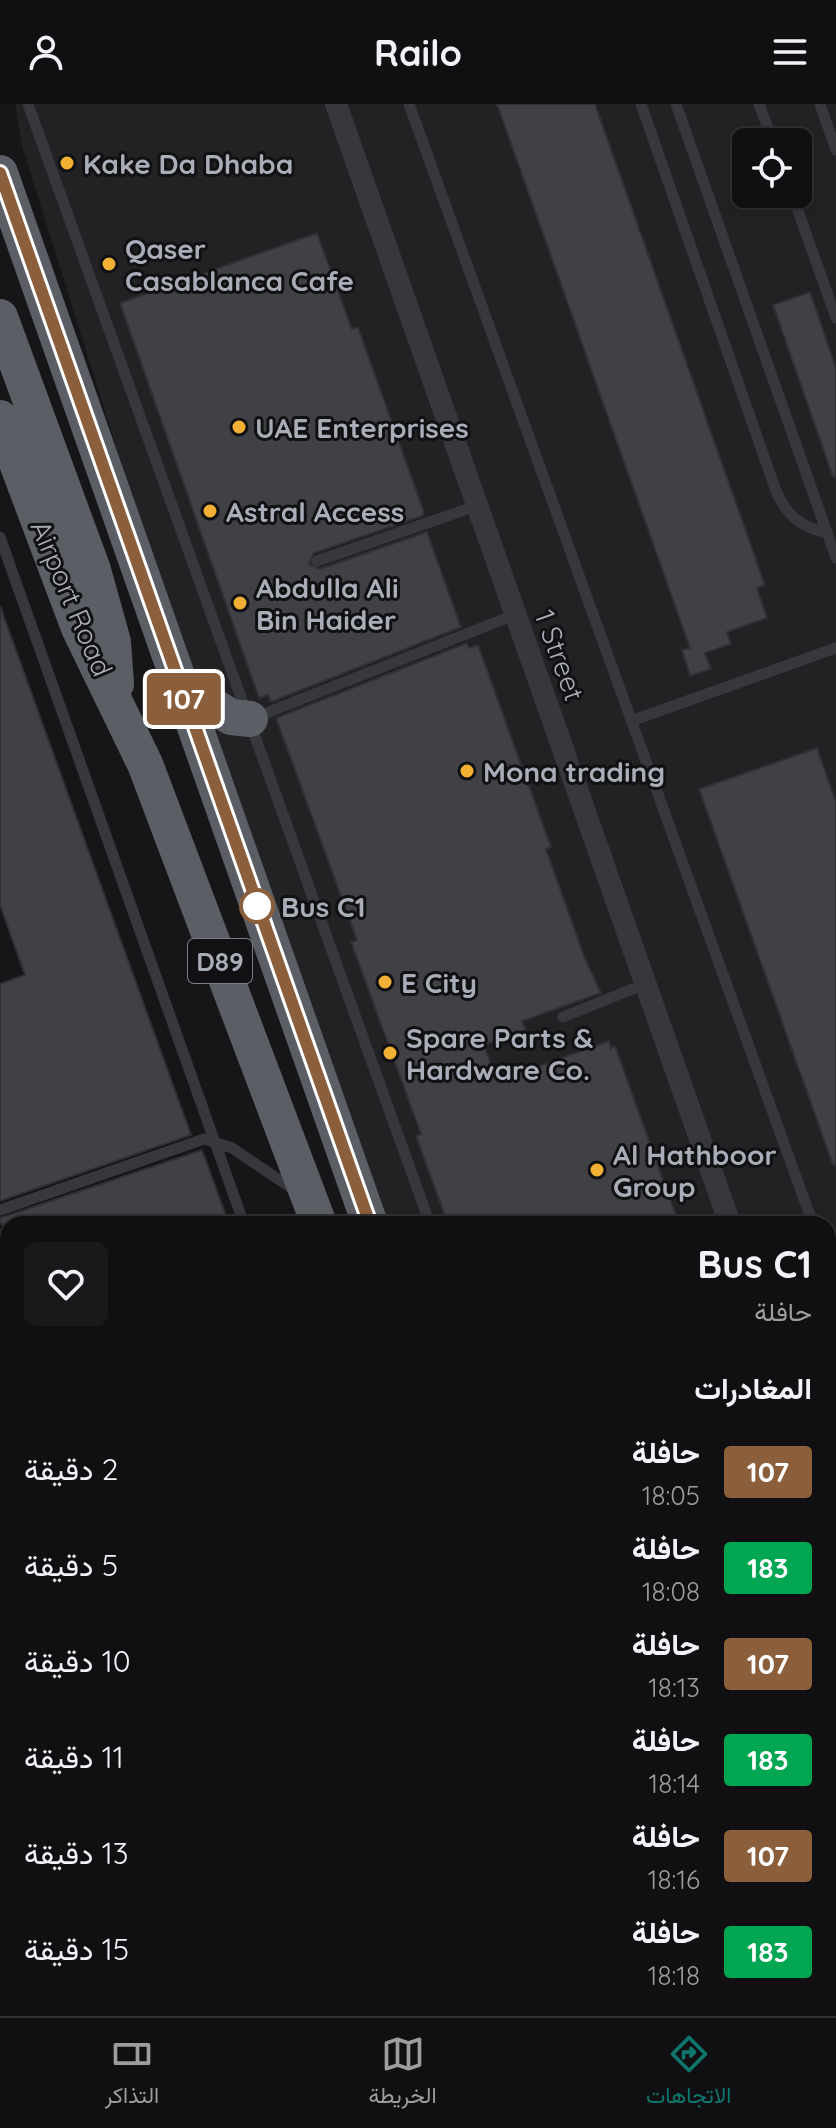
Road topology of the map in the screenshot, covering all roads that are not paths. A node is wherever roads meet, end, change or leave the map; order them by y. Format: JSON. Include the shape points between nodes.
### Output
{"nodes":[{"id":1,"x":28,"y":104,"type":"edge"},
{"id":2,"x":336,"y":104,"type":"edge"},
{"id":3,"x":409,"y":104,"type":"edge"},
{"id":4,"x":641,"y":104,"type":"edge"},
{"id":5,"x":676,"y":104,"type":"edge"},
{"id":6,"x":759,"y":104,"type":"edge"},
{"id":7,"x":820,"y":104,"type":"edge"},
{"id":8,"x":768,"y":128,"type":"edge"},
{"id":9,"x":836,"y":150,"type":"edge"},
{"id":10,"x":0,"y":173,"type":"edge"},
{"id":11,"x":797,"y":208,"type":"edge"},
{"id":12,"x":0,"y":317,"type":"edge"},
{"id":13,"x":836,"y":318,"type":"edge"},
{"id":14,"x":0,"y":418,"type":"edge"},
{"id":15,"x":476,"y":506,"type":"junction"},
{"id":16,"x":827,"y":533,"type":"junction"},
{"id":17,"x":0,"y":537,"type":"edge"},
{"id":18,"x":836,"y":558,"type":"edge"},
{"id":19,"x":317,"y":561,"type":"dead end"},
{"id":20,"x":514,"y":615,"type":"junction"},
{"id":21,"x":836,"y":648,"type":"edge"},
{"id":22,"x":178,"y":684,"type":"junction"},
{"id":23,"x":117,"y":700,"type":"junction"},
{"id":24,"x":250,"y":719,"type":"junction"},
{"id":25,"x":631,"y":721,"type":"junction"},
{"id":26,"x":645,"y":984,"type":"junction"},
{"id":27,"x":563,"y":1017,"type":"dead end"},
{"id":28,"x":213,"y":1140,"type":"junction"},
{"id":29,"x":0,"y":1210,"type":"edge"},
{"id":30,"x":315,"y":1213,"type":"edge"},
{"id":31,"x":241,"y":1216,"type":"edge"},
{"id":32,"x":367,"y":1216,"type":"edge"},
{"id":33,"x":427,"y":1216,"type":"edge"},
{"id":34,"x":727,"y":1216,"type":"edge"},
{"id":35,"x":810,"y":1216,"type":"edge"}],
"edges":[{"from":1,"to":24,"type":"lane"},
{"from":2,"to":15,"type":"street","name":"1 Street"},
{"from":3,"to":25,"type":"lane"},
{"from":4,"to":16,"type":"lane","via":[[779,499],[795,521]]},
{"from":5,"to":16,"type":"lane"},
{"from":6,"to":8,"type":"lane"},
{"from":7,"to":9,"type":"lane"},
{"from":10,"to":22,"type":"highway","number":"D89"},
{"from":11,"to":13,"type":"lane"},
{"from":12,"to":23,"type":"highway","via":[[103,603],[113,642]]},
{"from":14,"to":23,"type":"highway","name":"Airport Road","number":"D89","via":[[79,628]]},
{"from":15,"to":19,"type":"lane"},
{"from":15,"to":20,"type":"street","name":"1 Street"},
{"from":16,"to":18,"type":"lane"},
{"from":17,"to":28,"type":"lane"},
{"from":20,"to":24,"type":"lane"},
{"from":20,"to":26,"type":"street","name":"1 Street"},
{"from":21,"to":25,"type":"lane"},
{"from":22,"to":24,"type":"highway","via":[[231,717]]},
{"from":22,"to":32,"type":"highway","number":"D89"},
{"from":23,"to":30,"type":"highway","name":"Airport Road","number":"D89"},
{"from":24,"to":33,"type":"lane"},
{"from":25,"to":35,"type":"lane"},
{"from":26,"to":27,"type":"lane"},
{"from":26,"to":34,"type":"street","name":"1 Street"},
{"from":28,"to":29,"type":"lane","via":[[195,1141]]},
{"from":28,"to":30,"type":"lane","via":[[232,1148]]},
{"from":28,"to":31,"type":"lane"}]}
